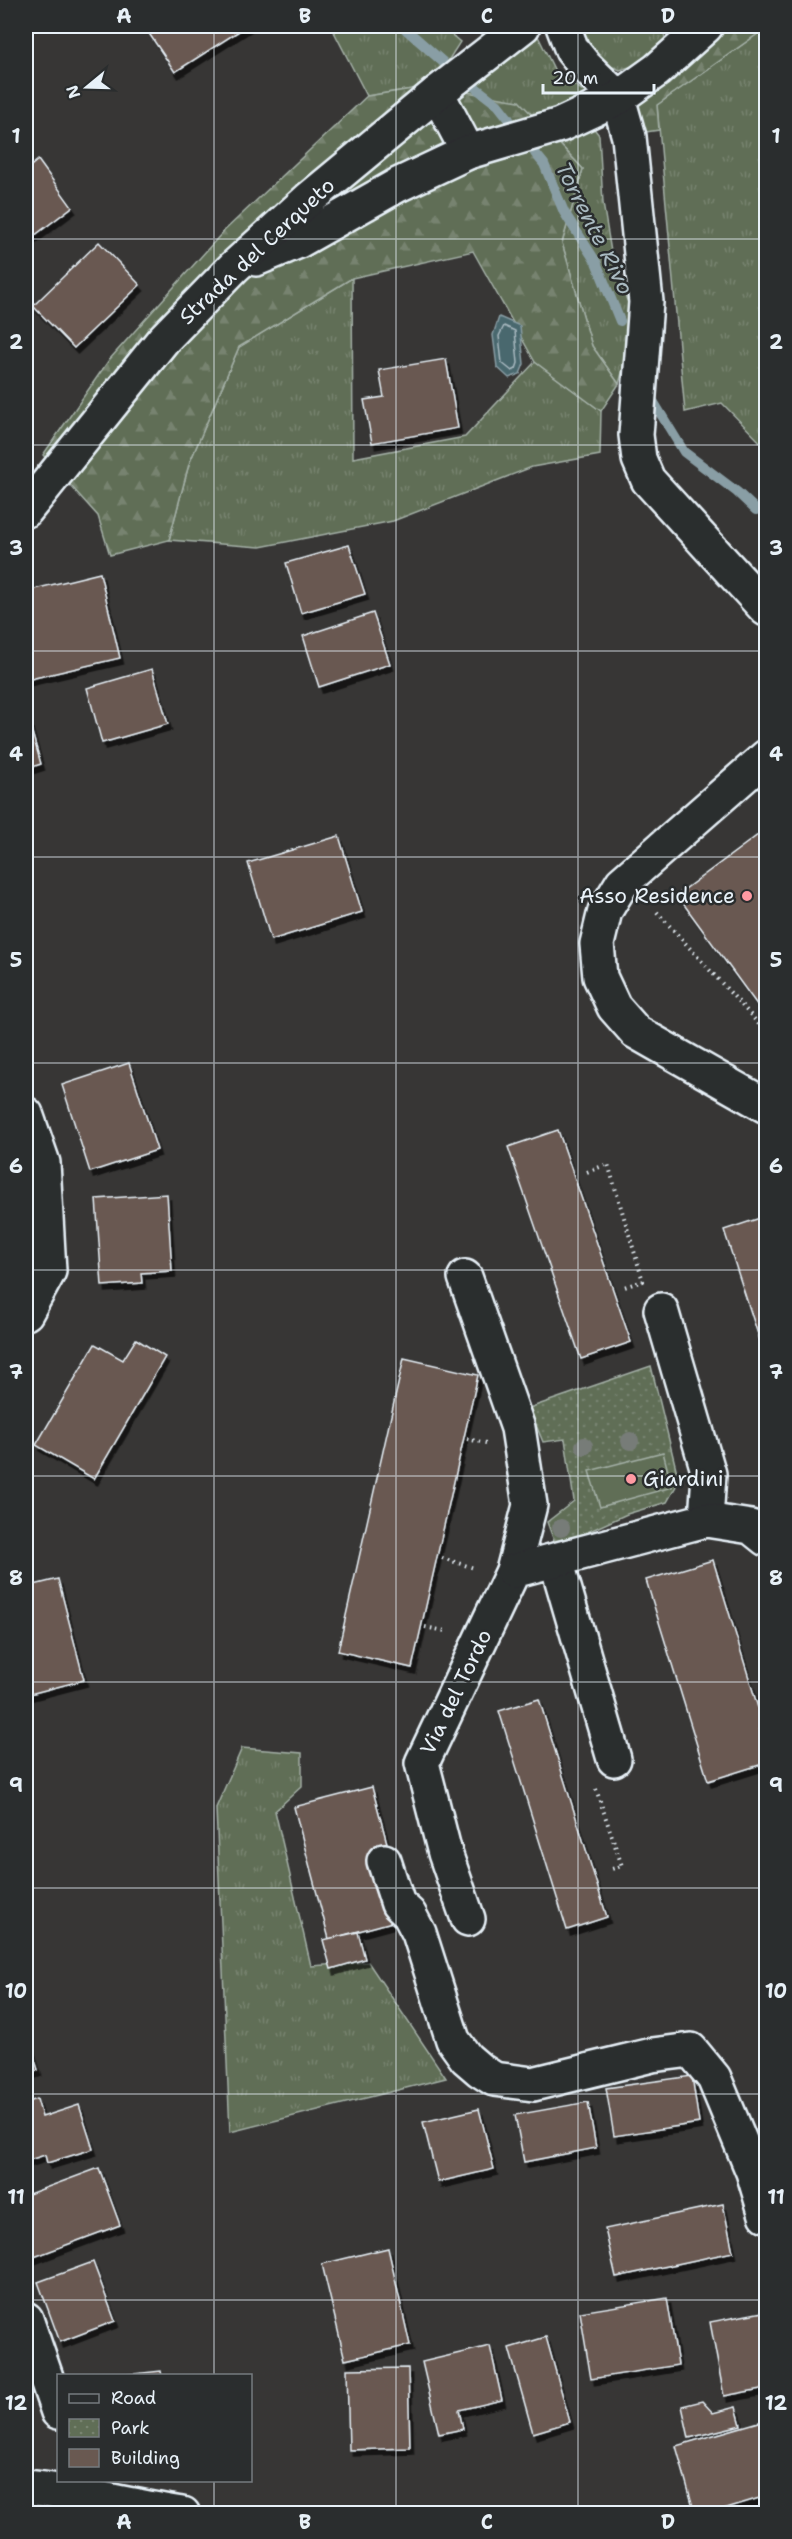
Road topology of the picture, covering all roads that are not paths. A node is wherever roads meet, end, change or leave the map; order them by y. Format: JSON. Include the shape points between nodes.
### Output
{"nodes":[{"id":1,"x":524,"y":26,"type":"edge"},
{"id":2,"x":563,"y":26,"type":"edge"},
{"id":3,"x":706,"y":26,"type":"edge"},
{"id":4,"x":680,"y":40,"type":"edge"},
{"id":5,"x":437,"y":93,"type":"junction"},
{"id":6,"x":618,"y":98,"type":"junction"},
{"id":7,"x":468,"y":152,"type":"junction"},
{"id":8,"x":234,"y":267,"type":"junction"},
{"id":9,"x":26,"y":510,"type":"edge"},
{"id":10,"x":766,"y":609,"type":"edge"},
{"id":11,"x":766,"y":757,"type":"edge"},
{"id":12,"x":766,"y":1106,"type":"edge"},
{"id":13,"x":26,"y":1113,"type":"edge"},
{"id":14,"x":465,"y":1277,"type":"dead end"},
{"id":15,"x":661,"y":1310,"type":"dead end"},
{"id":16,"x":26,"y":1313,"type":"edge"},
{"id":17,"x":706,"y":1521,"type":"junction"},
{"id":18,"x":766,"y":1539,"type":"edge"},
{"id":19,"x":556,"y":1560,"type":"junction"},
{"id":20,"x":513,"y":1571,"type":"junction"},
{"id":21,"x":614,"y":1759,"type":"dead end"},
{"id":22,"x":384,"y":1861,"type":"dead end"},
{"id":23,"x":468,"y":1919,"type":"dead end"},
{"id":24,"x":766,"y":2215,"type":"edge"},
{"id":25,"x":26,"y":2319,"type":"edge"},
{"id":26,"x":57,"y":2409,"type":"edge"},
{"id":27,"x":62,"y":2486,"type":"edge"},
{"id":28,"x":26,"y":2487,"type":"edge"},
{"id":29,"x":128,"y":2510,"type":"edge"},
{"id":30,"x":183,"y":2514,"type":"edge"}],
"edges":[{"from":1,"to":5,"type":"street","name":"Strada del Cerqueto"},
{"from":2,"to":6,"type":"street","via":[[572,50]]},
{"from":3,"to":4,"type":"street"},
{"from":4,"to":6,"type":"street","via":[[657,70]]},
{"from":5,"to":7,"type":"street"},
{"from":5,"to":8,"type":"street","name":"Strada del Cerqueto"},
{"from":6,"to":7,"type":"street","via":[[560,125]]},
{"from":6,"to":10,"type":"street","via":[[629,137],[646,303],[636,435],[639,459],[648,480]]},
{"from":7,"to":8,"type":"street","via":[[398,185],[299,241]]},
{"from":8,"to":9,"type":"street","name":"Strada del Cerqueto","via":[[163,340]]},
{"from":11,"to":12,"type":"street","via":[[622,883],[605,911],[597,944],[600,977],[614,1007],[636,1032]]},
{"from":13,"to":16,"type":"street","via":[[43,1163],[49,1271]]},
{"from":14,"to":20,"type":"street","name":"Via del Tordo","via":[[520,1437],[530,1505]]},
{"from":15,"to":17,"type":"street","via":[[709,1474]]},
{"from":17,"to":18,"type":"street","via":[[751,1527]]},
{"from":17,"to":19,"type":"street"},
{"from":19,"to":20,"type":"street"},
{"from":19,"to":21,"type":"street"},
{"from":20,"to":23,"type":"street","name":"Via del Tordo","via":[[422,1763],[445,1853]]},
{"from":22,"to":24,"type":"street","via":[[398,1904],[409,1914],[419,1933],[453,2040],[466,2058],[494,2079],[533,2084],[652,2055],[691,2050],[714,2078],[753,2172]]},
{"from":25,"to":26,"type":"street"},
{"from":27,"to":28,"type":"street"},
{"from":27,"to":29,"type":"street"},
{"from":29,"to":30,"type":"street"}]}
